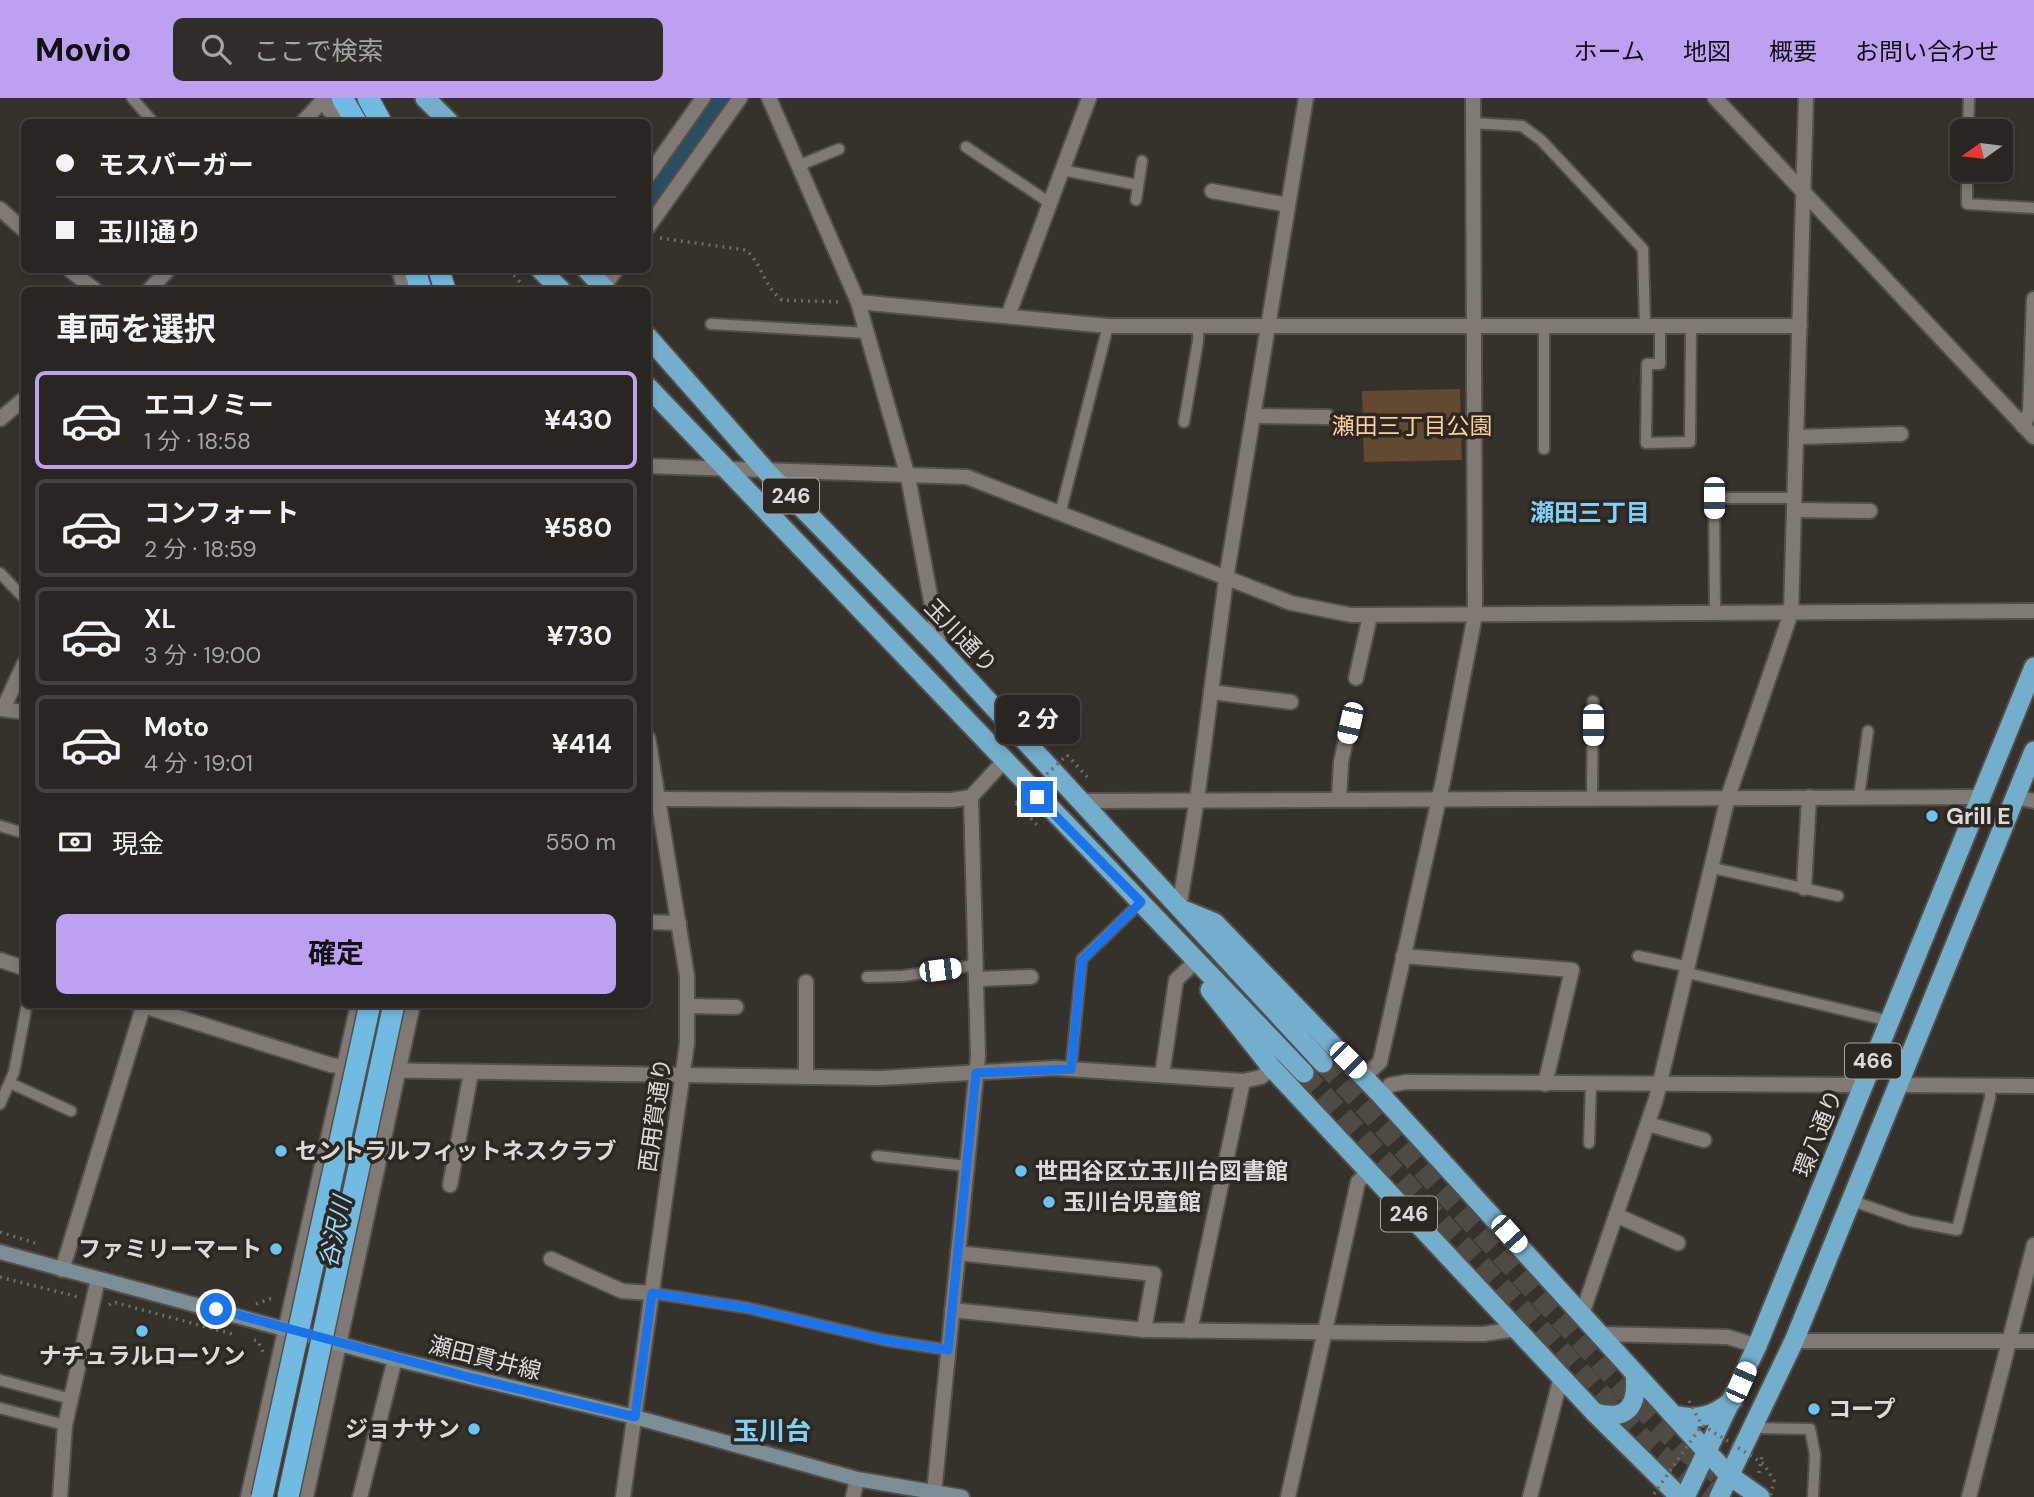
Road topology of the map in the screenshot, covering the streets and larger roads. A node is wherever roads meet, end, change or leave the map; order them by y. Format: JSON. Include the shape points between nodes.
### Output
{"nodes":[{"id":1,"x":348,"y":98,"type":"edge"},
{"id":2,"x":368,"y":98,"type":"edge"},
{"id":3,"x":425,"y":98,"type":"edge"},
{"id":4,"x":703,"y":98,"type":"edge"},
{"id":5,"x":740,"y":98,"type":"edge"},
{"id":6,"x":769,"y":98,"type":"edge"},
{"id":7,"x":1306,"y":98,"type":"edge"},
{"id":8,"x":1473,"y":98,"type":"edge"},
{"id":9,"x":1715,"y":98,"type":"edge"},
{"id":10,"x":1806,"y":98,"type":"edge"},
{"id":11,"x":330,"y":99,"type":"edge"},
{"id":12,"x":1087,"y":99,"type":"edge"},
{"id":13,"x":307,"y":119,"type":"edge"},
{"id":14,"x":338,"y":119,"type":"edge"},
{"id":15,"x":353,"y":119,"type":"edge"},
{"id":16,"x":377,"y":119,"type":"edge"},
{"id":17,"x":379,"y":119,"type":"edge"},
{"id":18,"x":446,"y":119,"type":"edge"},
{"id":19,"x":651,"y":172,"type":"edge"},
{"id":20,"x":1212,"y":191,"type":"dead end"},
{"id":21,"x":1804,"y":192,"type":"junction"},
{"id":22,"x":1288,"y":205,"type":"junction"},
{"id":23,"x":0,"y":209,"type":"edge"},
{"id":24,"x":651,"y":223,"type":"edge"},
{"id":25,"x":21,"y":227,"type":"edge"},
{"id":26,"x":74,"y":273,"type":"edge"},
{"id":27,"x":165,"y":273,"type":"edge"},
{"id":28,"x":544,"y":273,"type":"edge"},
{"id":29,"x":590,"y":273,"type":"edge"},
{"id":30,"x":91,"y":287,"type":"edge"},
{"id":31,"x":152,"y":287,"type":"edge"},
{"id":32,"x":558,"y":287,"type":"edge"},
{"id":33,"x":602,"y":287,"type":"edge"},
{"id":34,"x":2034,"y":299,"type":"edge"},
{"id":35,"x":858,"y":302,"type":"junction"},
{"id":36,"x":1008,"y":316,"type":"junction"},
{"id":37,"x":1268,"y":326,"type":"junction"},
{"id":38,"x":1800,"y":326,"type":"junction"},
{"id":39,"x":1472,"y":327,"type":"junction"},
{"id":40,"x":651,"y":340,"type":"edge"},
{"id":41,"x":651,"y":390,"type":"edge"},
{"id":42,"x":21,"y":402,"type":"edge"},
{"id":43,"x":1253,"y":416,"type":"junction"},
{"id":44,"x":1328,"y":417,"type":"dead end"},
{"id":45,"x":0,"y":419,"type":"edge"},
{"id":46,"x":2023,"y":426,"type":"junction"},
{"id":47,"x":1901,"y":434,"type":"dead end"},
{"id":48,"x":1797,"y":437,"type":"junction"},
{"id":49,"x":2034,"y":438,"type":"edge"},
{"id":50,"x":651,"y":466,"type":"edge"},
{"id":51,"x":727,"y":469,"type":"junction"},
{"id":52,"x":767,"y":472,"type":"junction"},
{"id":53,"x":908,"y":477,"type":"junction"},
{"id":54,"x":1795,"y":504,"type":"junction"},
{"id":55,"x":1870,"y":511,"type":"dead end"},
{"id":56,"x":1226,"y":579,"type":"junction"},
{"id":57,"x":2034,"y":611,"type":"edge"},
{"id":58,"x":1791,"y":613,"type":"junction"},
{"id":59,"x":1475,"y":615,"type":"junction"},
{"id":60,"x":1370,"y":616,"type":"junction"},
{"id":61,"x":940,"y":649,"type":"junction"},
{"id":62,"x":2034,"y":667,"type":"edge"},
{"id":63,"x":21,"y":670,"type":"edge"},
{"id":64,"x":1356,"y":678,"type":"dead end"},
{"id":65,"x":1211,"y":692,"type":"junction"},
{"id":66,"x":1291,"y":702,"type":"dead end"},
{"id":67,"x":1,"y":709,"type":"edge"},
{"id":68,"x":21,"y":712,"type":"edge"},
{"id":69,"x":1350,"y":723,"type":"dead end"},
{"id":70,"x":2034,"y":751,"type":"edge"},
{"id":71,"x":1003,"y":762,"type":"junction"},
{"id":72,"x":651,"y":775,"type":"edge"},
{"id":73,"x":971,"y":797,"type":"junction"},
{"id":74,"x":1728,"y":797,"type":"junction"},
{"id":75,"x":1809,"y":797,"type":"junction"},
{"id":76,"x":1982,"y":797,"type":"junction"},
{"id":77,"x":1197,"y":799,"type":"junction"},
{"id":78,"x":1339,"y":799,"type":"junction"},
{"id":79,"x":2025,"y":799,"type":"edge"},
{"id":80,"x":653,"y":800,"type":"edge"},
{"id":81,"x":1438,"y":800,"type":"junction"},
{"id":82,"x":1081,"y":801,"type":"junction"},
{"id":83,"x":1804,"y":888,"type":"road end"},
{"id":84,"x":1178,"y":908,"type":"junction"},
{"id":85,"x":1155,"y":916,"type":"junction"},
{"id":86,"x":651,"y":922,"type":"edge"},
{"id":87,"x":679,"y":923,"type":"junction"},
{"id":88,"x":1403,"y":956,"type":"junction"},
{"id":89,"x":0,"y":960,"type":"edge"},
{"id":90,"x":1192,"y":965,"type":"junction"},
{"id":91,"x":21,"y":967,"type":"edge"},
{"id":92,"x":976,"y":972,"type":"junction"},
{"id":93,"x":1031,"y":977,"type":"dead end"},
{"id":94,"x":806,"y":982,"type":"dead end"},
{"id":95,"x":688,"y":1006,"type":"junction"},
{"id":96,"x":736,"y":1007,"type":"dead end"},
{"id":97,"x":140,"y":1008,"type":"edge"},
{"id":98,"x":151,"y":1008,"type":"edge"},
{"id":99,"x":357,"y":1008,"type":"edge"},
{"id":100,"x":369,"y":1008,"type":"edge"},
{"id":101,"x":393,"y":1008,"type":"edge"},
{"id":102,"x":412,"y":1008,"type":"edge"},
{"id":103,"x":1323,"y":1063,"type":"tunnel mouth"},
{"id":104,"x":345,"y":1068,"type":"junction"},
{"id":105,"x":1272,"y":1068,"type":"junction"},
{"id":106,"x":399,"y":1072,"type":"junction"},
{"id":107,"x":471,"y":1073,"type":"junction"},
{"id":108,"x":976,"y":1073,"type":"junction"},
{"id":109,"x":1304,"y":1073,"type":"tunnel mouth"},
{"id":110,"x":1162,"y":1075,"type":"junction"},
{"id":111,"x":684,"y":1076,"type":"junction"},
{"id":112,"x":807,"y":1077,"type":"junction"},
{"id":113,"x":1364,"y":1077,"type":"junction"},
{"id":114,"x":1244,"y":1081,"type":"junction"},
{"id":115,"x":1545,"y":1084,"type":"junction"},
{"id":116,"x":1660,"y":1084,"type":"junction"},
{"id":117,"x":1897,"y":1085,"type":"junction"},
{"id":118,"x":1863,"y":1086,"type":"junction"},
{"id":119,"x":2034,"y":1086,"type":"edge"},
{"id":120,"x":1381,"y":1095,"type":"junction"},
{"id":121,"x":1648,"y":1124,"type":"junction"},
{"id":122,"x":1704,"y":1140,"type":"dead end"},
{"id":123,"x":1369,"y":1171,"type":"junction"},
{"id":124,"x":450,"y":1185,"type":"dead end"},
{"id":125,"x":1616,"y":1215,"type":"junction"},
{"id":126,"x":1678,"y":1243,"type":"dead end"},
{"id":127,"x":2034,"y":1245,"type":"edge"},
{"id":128,"x":0,"y":1252,"type":"edge"},
{"id":129,"x":957,"y":1253,"type":"junction"},
{"id":130,"x":551,"y":1259,"type":"dead end"},
{"id":131,"x":62,"y":1270,"type":"junction"},
{"id":132,"x":98,"y":1279,"type":"junction"},
{"id":133,"x":652,"y":1293,"type":"junction"},
{"id":134,"x":952,"y":1310,"type":"junction"},
{"id":135,"x":1582,"y":1314,"type":"junction"},
{"id":136,"x":285,"y":1327,"type":"junction"},
{"id":137,"x":1517,"y":1329,"type":"junction"},
{"id":138,"x":1143,"y":1331,"type":"junction"},
{"id":139,"x":1190,"y":1331,"type":"junction"},
{"id":140,"x":1326,"y":1334,"type":"junction"},
{"id":141,"x":1600,"y":1334,"type":"junction"},
{"id":142,"x":2009,"y":1340,"type":"junction"},
{"id":143,"x":1794,"y":1341,"type":"junction"},
{"id":144,"x":2034,"y":1341,"type":"edge"},
{"id":145,"x":340,"y":1344,"type":"junction"},
{"id":146,"x":1757,"y":1346,"type":"junction"},
{"id":147,"x":395,"y":1359,"type":"junction"},
{"id":148,"x":1635,"y":1374,"type":"junction"},
{"id":149,"x":1561,"y":1377,"type":"junction"},
{"id":150,"x":1733,"y":1400,"type":"junction"},
{"id":151,"x":1595,"y":1413,"type":"junction"},
{"id":152,"x":1673,"y":1415,"type":"junction"},
{"id":153,"x":635,"y":1417,"type":"junction"},
{"id":154,"x":1708,"y":1454,"type":"junction"},
{"id":155,"x":1730,"y":1476,"type":"junction"},
{"id":156,"x":857,"y":1479,"type":"junction"},
{"id":157,"x":934,"y":1493,"type":"junction"},
{"id":158,"x":60,"y":1497,"type":"edge"},
{"id":159,"x":248,"y":1497,"type":"edge"},
{"id":160,"x":262,"y":1497,"type":"edge"},
{"id":161,"x":288,"y":1497,"type":"edge"},
{"id":162,"x":306,"y":1497,"type":"edge"},
{"id":163,"x":360,"y":1497,"type":"edge"},
{"id":164,"x":623,"y":1497,"type":"edge"},
{"id":165,"x":853,"y":1497,"type":"edge"},
{"id":166,"x":952,"y":1497,"type":"edge"},
{"id":167,"x":962,"y":1497,"type":"edge"},
{"id":168,"x":1288,"y":1497,"type":"edge"},
{"id":169,"x":1530,"y":1497,"type":"edge"},
{"id":170,"x":1682,"y":1497,"type":"edge"},
{"id":171,"x":1718,"y":1497,"type":"edge"},
{"id":172,"x":1760,"y":1497,"type":"edge"},
{"id":173,"x":1969,"y":1497,"type":"edge"}],
"edges":[{"from":1,"to":16,"type":"highway"},
{"from":2,"to":17,"type":"highway"},
{"from":3,"to":18,"type":"highway"},
{"from":4,"to":19,"type":"street"},
{"from":5,"to":24,"type":"street"},
{"from":6,"to":35,"type":"street"},
{"from":7,"to":22,"type":"street"},
{"from":8,"to":39,"type":"street"},
{"from":9,"to":21,"type":"street"},
{"from":10,"to":21,"type":"street"},
{"from":11,"to":13,"type":"street"},
{"from":11,"to":14,"type":"street"},
{"from":11,"to":15,"type":"highway"},
{"from":12,"to":36,"type":"street"},
{"from":20,"to":22,"type":"street"},
{"from":21,"to":38,"type":"street"},
{"from":21,"to":46,"type":"street"},
{"from":22,"to":37,"type":"street"},
{"from":23,"to":25,"type":"street"},
{"from":26,"to":30,"type":"street"},
{"from":27,"to":31,"type":"street"},
{"from":28,"to":32,"type":"highway"},
{"from":29,"to":33,"type":"highway"},
{"from":34,"to":46,"type":"street","via":[[2030,412]]},
{"from":35,"to":36,"type":"street"},
{"from":35,"to":53,"type":"street"},
{"from":36,"to":37,"type":"street","via":[[1108,326]]},
{"from":37,"to":39,"type":"street"},
{"from":37,"to":43,"type":"street"},
{"from":38,"to":39,"type":"street"},
{"from":38,"to":48,"type":"street"},
{"from":39,"to":59,"type":"street"},
{"from":40,"to":52,"type":"highway","name":"玉川通り","number":"246"},
{"from":41,"to":51,"type":"highway","number":"246"},
{"from":42,"to":45,"type":"street"},
{"from":43,"to":44,"type":"street"},
{"from":43,"to":56,"type":"street"},
{"from":46,"to":49,"type":"street"},
{"from":47,"to":48,"type":"street"},
{"from":48,"to":54,"type":"street"},
{"from":50,"to":51,"type":"street"},
{"from":51,"to":52,"type":"street"},
{"from":51,"to":71,"type":"highway","number":"246"},
{"from":52,"to":53,"type":"street"},
{"from":52,"to":61,"type":"highway","name":"玉川通り","number":"246"},
{"from":53,"to":56,"type":"street","via":[[967,477]]},
{"from":53,"to":61,"type":"street"},
{"from":54,"to":55,"type":"street"},
{"from":54,"to":58,"type":"street"},
{"from":56,"to":60,"type":"street","via":[[1308,608]]},
{"from":56,"to":65,"type":"street"},
{"from":57,"to":58,"type":"street"},
{"from":58,"to":59,"type":"street"},
{"from":58,"to":74,"type":"street"},
{"from":59,"to":60,"type":"street"},
{"from":59,"to":81,"type":"street"},
{"from":60,"to":64,"type":"street"},
{"from":61,"to":82,"type":"highway","name":"玉川通り","number":"246"},
{"from":62,"to":76,"type":"highway","name":"環八通り","number":"466"},
{"from":63,"to":67,"type":"street"},
{"from":65,"to":66,"type":"street"},
{"from":65,"to":77,"type":"street"},
{"from":67,"to":68,"type":"street"},
{"from":69,"to":78,"type":"street"},
{"from":70,"to":79,"type":"highway","number":"466"},
{"from":71,"to":73,"type":"street"},
{"from":71,"to":85,"type":"highway","number":"246"},
{"from":72,"to":80,"type":"street","name":"西用賀通り"},
{"from":73,"to":80,"type":"street"},
{"from":73,"to":92,"type":"street"},
{"from":74,"to":75,"type":"street"},
{"from":74,"to":81,"type":"street"},
{"from":74,"to":116,"type":"street"},
{"from":75,"to":76,"type":"street"},
{"from":75,"to":83,"type":"street"},
{"from":76,"to":118,"type":"highway","name":"環八通り","number":"466"},
{"from":77,"to":78,"type":"street"},
{"from":77,"to":82,"type":"street"},
{"from":77,"to":84,"type":"street"},
{"from":78,"to":81,"type":"street"},
{"from":79,"to":117,"type":"highway","number":"466"},
{"from":80,"to":87,"type":"street","name":"西用賀通り"},
{"from":81,"to":88,"type":"street"},
{"from":82,"to":84,"type":"highway","name":"玉川通り","number":"246"},
{"from":84,"to":103,"type":"highway","name":"玉川通り","number":"246"},
{"from":84,"to":113,"type":"highway","number":"246","via":[[1215,923]]},
{"from":85,"to":90,"type":"highway","number":"246"},
{"from":85,"to":109,"type":"highway","number":"246"},
{"from":86,"to":87,"type":"street"},
{"from":87,"to":95,"type":"street","name":"西用賀通り"},
{"from":88,"to":113,"type":"street","via":[[1380,1062]]},
{"from":88,"to":115,"type":"street","via":[[1572,970]]},
{"from":89,"to":91,"type":"street"},
{"from":90,"to":105,"type":"highway","number":"246"},
{"from":90,"to":110,"type":"street","via":[[1176,980]]},
{"from":92,"to":93,"type":"street"},
{"from":92,"to":108,"type":"street"},
{"from":94,"to":112,"type":"street"},
{"from":95,"to":96,"type":"street"},
{"from":95,"to":111,"type":"street","name":"西用賀通り"},
{"from":97,"to":131,"type":"street"},
{"from":98,"to":104,"type":"street"},
{"from":99,"to":104,"type":"street"},
{"from":100,"to":160,"type":"highway","bridge":true},
{"from":101,"to":161,"type":"highway","bridge":true},
{"from":102,"to":106,"type":"street"},
{"from":104,"to":106,"type":"street"},
{"from":104,"to":136,"type":"street"},
{"from":105,"to":114,"type":"street","via":[[1261,1077]]},
{"from":105,"to":123,"type":"highway","number":"246"},
{"from":106,"to":107,"type":"street"},
{"from":106,"to":145,"type":"street"},
{"from":107,"to":111,"type":"street"},
{"from":107,"to":124,"type":"street"},
{"from":108,"to":110,"type":"street","via":[[1071,1069]]},
{"from":108,"to":112,"type":"street"},
{"from":108,"to":129,"type":"street"},
{"from":110,"to":114,"type":"street"},
{"from":111,"to":112,"type":"street"},
{"from":111,"to":133,"type":"street","name":"西用賀通り"},
{"from":113,"to":120,"type":"highway","number":"246"},
{"from":114,"to":139,"type":"street"},
{"from":115,"to":116,"type":"street"},
{"from":115,"to":120,"type":"street","via":[[1406,1082],[1391,1085]]},
{"from":116,"to":118,"type":"street"},
{"from":116,"to":121,"type":"street"},
{"from":117,"to":119,"type":"street"},
{"from":117,"to":143,"type":"highway","number":"466"},
{"from":118,"to":146,"type":"highway","name":"環八通り","number":"466"},
{"from":120,"to":135,"type":"highway","number":"246"},
{"from":121,"to":122,"type":"street"},
{"from":121,"to":125,"type":"street"},
{"from":123,"to":137,"type":"highway","number":"246"},
{"from":123,"to":140,"type":"street","via":[[1358,1182]]},
{"from":125,"to":126,"type":"street"},
{"from":125,"to":135,"type":"street"},
{"from":127,"to":142,"type":"street"},
{"from":128,"to":131,"type":"main road","name":"瀬田貫井線"},
{"from":129,"to":134,"type":"street"},
{"from":129,"to":138,"type":"street","via":[[1154,1274]]},
{"from":130,"to":133,"type":"street","via":[[622,1291]]},
{"from":131,"to":132,"type":"main road","name":"瀬田貫井線"},
{"from":132,"to":136,"type":"main road","name":"瀬田貫井線"},
{"from":132,"to":158,"type":"street","via":[[65,1425]]},
{"from":133,"to":153,"type":"street","name":"西用賀通り"},
{"from":134,"to":138,"type":"street"},
{"from":134,"to":157,"type":"street"},
{"from":135,"to":141,"type":"highway","number":"246"},
{"from":136,"to":145,"type":"main road","name":"瀬田貫井線"},
{"from":136,"to":159,"type":"street"},
{"from":137,"to":140,"type":"street","via":[[1483,1334]]},
{"from":137,"to":149,"type":"highway","number":"246"},
{"from":138,"to":139,"type":"street"},
{"from":139,"to":140,"type":"street"},
{"from":140,"to":168,"type":"street"},
{"from":141,"to":146,"type":"street","via":[[1728,1337]]},
{"from":141,"to":148,"type":"highway","number":"246"},
{"from":142,"to":143,"type":"street"},
{"from":142,"to":144,"type":"street"},
{"from":142,"to":173,"type":"street"},
{"from":143,"to":155,"type":"highway","number":"466"},
{"from":145,"to":147,"type":"main road","name":"瀬田貫井線"},
{"from":145,"to":162,"type":"street"},
{"from":146,"to":150,"type":"highway","name":"環八通り","number":"466"},
{"from":147,"to":153,"type":"main road","name":"瀬田貫井線"},
{"from":147,"to":163,"type":"street"},
{"from":148,"to":151,"type":"highway","via":[[1637,1390],[1628,1410],[1618,1416]]},
{"from":148,"to":152,"type":"highway","number":"246"},
{"from":149,"to":151,"type":"highway","number":"246"},
{"from":149,"to":169,"type":"street"},
{"from":150,"to":152,"type":"highway","via":[[1705,1418]]},
{"from":150,"to":154,"type":"highway","name":"環八通り","number":"466"},
{"from":151,"to":170,"type":"highway","number":"246"},
{"from":152,"to":154,"type":"highway","number":"246"},
{"from":153,"to":156,"type":"main road","name":"瀬田貫井線"},
{"from":153,"to":164,"type":"street","name":"西用賀通り"},
{"from":154,"to":155,"type":"highway","number":"246"},
{"from":154,"to":170,"type":"highway","name":"環八通り","number":"466"},
{"from":155,"to":171,"type":"highway","number":"466"},
{"from":155,"to":172,"type":"highway","number":"246"},
{"from":156,"to":157,"type":"main road","name":"瀬田貫井線"},
{"from":156,"to":165,"type":"street"},
{"from":157,"to":166,"type":"main road","name":"瀬田貫井線"},
{"from":166,"to":167,"type":"main road","name":"瀬田貫井線"}]}
